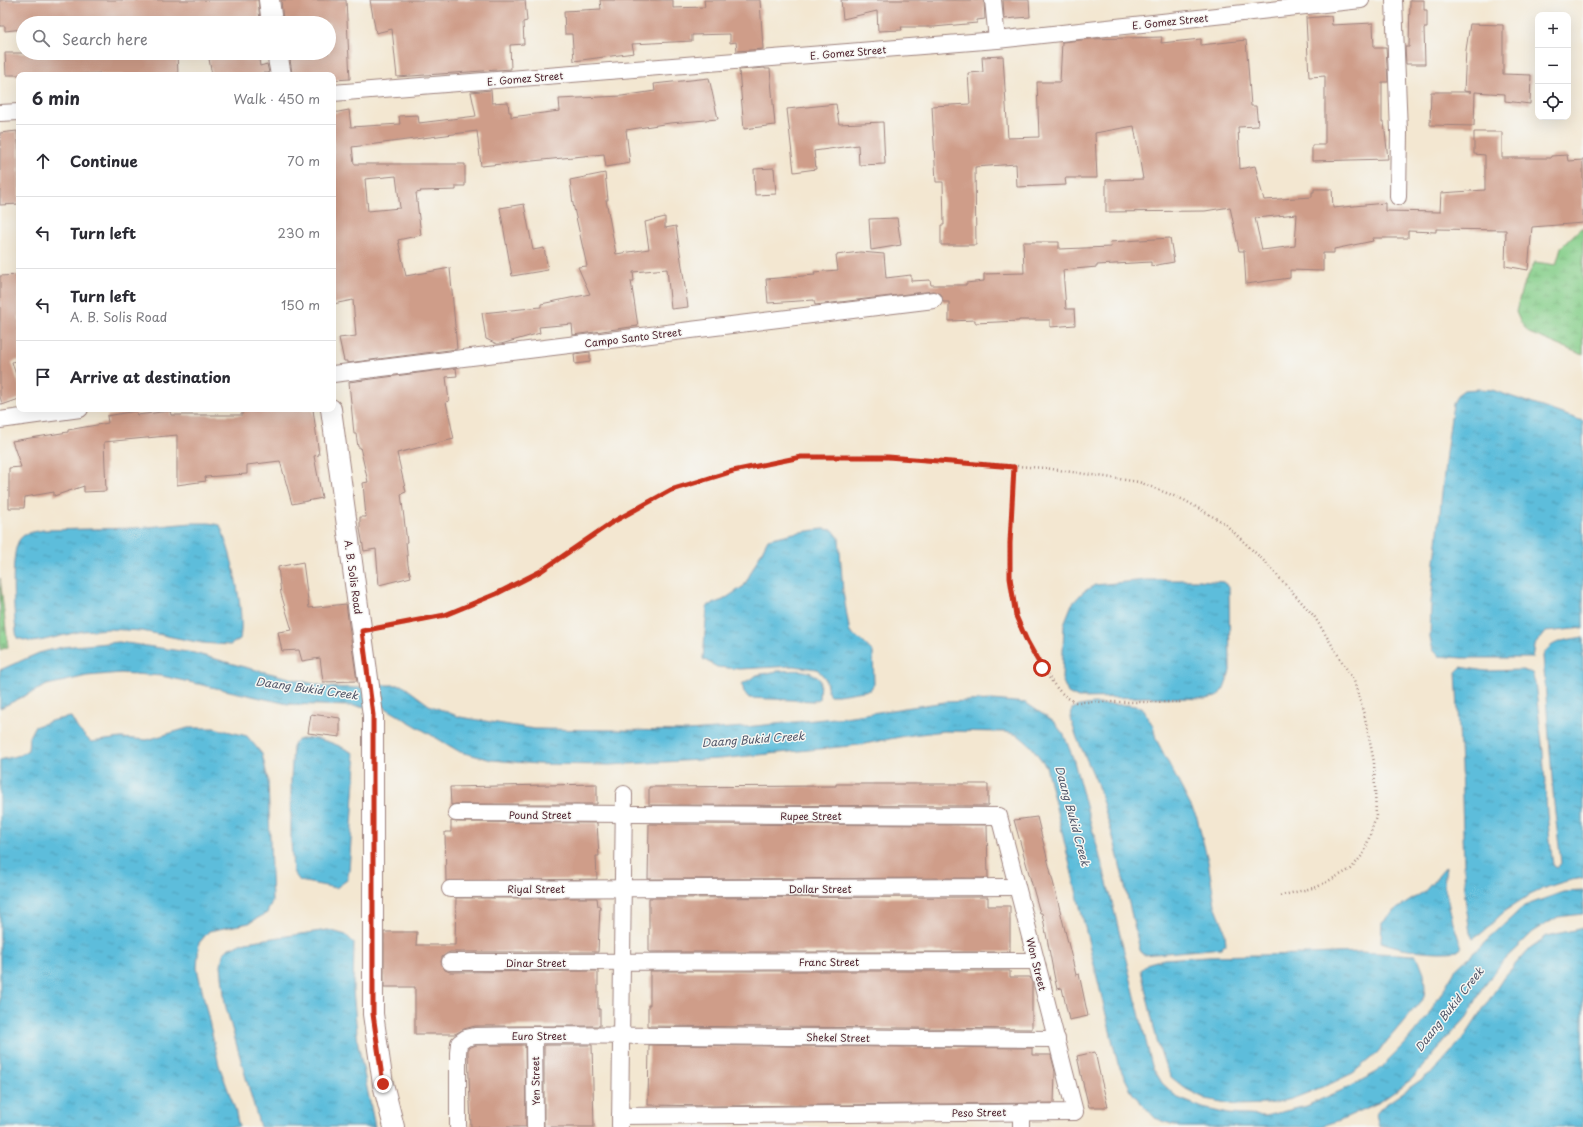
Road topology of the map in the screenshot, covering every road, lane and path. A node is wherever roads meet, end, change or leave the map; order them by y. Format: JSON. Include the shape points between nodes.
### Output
{"nodes":[{"id":1,"x":268,"y":0,"type":"edge"},
{"id":2,"x":993,"y":0,"type":"edge"},
{"id":3,"x":1361,"y":0,"type":"edge"},
{"id":4,"x":1394,"y":0,"type":"edge"},
{"id":5,"x":271,"y":16,"type":"edge"},
{"id":6,"x":997,"y":40,"type":"junction"},
{"id":7,"x":278,"y":60,"type":"edge"},
{"id":8,"x":280,"y":72,"type":"edge"},
{"id":9,"x":336,"y":93,"type":"edge"},
{"id":10,"x":16,"y":112,"type":"edge"},
{"id":11,"x":0,"y":113,"type":"edge"},
{"id":12,"x":1398,"y":197,"type":"dead end"},
{"id":13,"x":934,"y":300,"type":"dead end"},
{"id":14,"x":336,"y":374,"type":"edge"},
{"id":15,"x":58,"y":412,"type":"edge"},
{"id":16,"x":332,"y":412,"type":"edge"},
{"id":17,"x":0,"y":420,"type":"edge"},
{"id":18,"x":1014,"y":467,"type":"junction"},
{"id":19,"x":362,"y":631,"type":"junction"},
{"id":20,"x":1181,"y":702,"type":"dead end"},
{"id":21,"x":624,"y":794,"type":"dead end"},
{"id":22,"x":456,"y":813,"type":"dead end"},
{"id":23,"x":623,"y":814,"type":"junction"},
{"id":24,"x":999,"y":816,"type":"joint"},
{"id":25,"x":1017,"y":887,"type":"junction"},
{"id":26,"x":450,"y":888,"type":"dead end"},
{"id":27,"x":622,"y":888,"type":"junction"},
{"id":28,"x":1279,"y":896,"type":"dead end"},
{"id":29,"x":621,"y":961,"type":"junction"},
{"id":30,"x":1036,"y":961,"type":"junction"},
{"id":31,"x":450,"y":962,"type":"dead end"},
{"id":32,"x":534,"y":1035,"type":"junction"},
{"id":33,"x":620,"y":1035,"type":"junction"},
{"id":34,"x":1057,"y":1039,"type":"junction"},
{"id":35,"x":1075,"y":1112,"type":"joint"},
{"id":36,"x":876,"y":1120,"type":"edge"},
{"id":37,"x":946,"y":1120,"type":"edge"},
{"id":38,"x":1021,"y":1120,"type":"edge"},
{"id":39,"x":726,"y":1121,"type":"edge"},
{"id":40,"x":801,"y":1121,"type":"edge"},
{"id":41,"x":620,"y":1122,"type":"edge"},
{"id":42,"x":394,"y":1127,"type":"edge"},
{"id":43,"x":458,"y":1127,"type":"edge"},
{"id":44,"x":535,"y":1127,"type":"edge"}],
"edges":[{"from":1,"to":5,"type":"street"},
{"from":2,"to":6,"type":"street"},
{"from":3,"to":6,"type":"street","name":"E. Gomez Street"},
{"from":4,"to":12,"type":"street","via":[[1399,132]]},
{"from":6,"to":9,"type":"street","name":"E. Gomez Street"},
{"from":7,"to":8,"type":"street"},
{"from":10,"to":11,"type":"street"},
{"from":13,"to":14,"type":"street","name":"Campo Santo Street"},
{"from":15,"to":17,"type":"street"},
{"from":16,"to":19,"type":"street","name":"A. B. Solis Road"},
{"from":18,"to":19,"type":"path","via":[[888,457],[801,457],[733,471],[671,490],[611,523],[541,571],[496,594],[445,615]]},
{"from":18,"to":20,"type":"path","via":[[1010,578],[1016,616],[1042,668],[1058,691],[1076,702]]},
{"from":18,"to":28,"type":"path","via":[[1045,468],[1139,482],[1184,500],[1224,523],[1266,562],[1314,616],[1354,681],[1374,762],[1376,817],[1364,853],[1351,869],[1317,887]]},
{"from":19,"to":42,"type":"street","name":"A. B. Solis Road","via":[[373,715],[373,1014],[383,1084]]},
{"from":21,"to":23,"type":"street"},
{"from":22,"to":23,"type":"street","name":"Pound Street"},
{"from":23,"to":24,"type":"street","name":"Rupee Street"},
{"from":23,"to":27,"type":"street"},
{"from":24,"to":25,"type":"street","name":"Won Street"},
{"from":25,"to":27,"type":"street","name":"Dollar Street"},
{"from":25,"to":30,"type":"street","name":"Won Street"},
{"from":26,"to":27,"type":"street","name":"Riyal Street"},
{"from":27,"to":29,"type":"street"},
{"from":29,"to":30,"type":"street","name":"Franc Street"},
{"from":29,"to":31,"type":"street","name":"Dinar Street"},
{"from":29,"to":33,"type":"street"},
{"from":30,"to":34,"type":"street","name":"Won Street"},
{"from":32,"to":33,"type":"street","name":"Euro Street"},
{"from":32,"to":43,"type":"street","name":"Euro Street","via":[[475,1036],[460,1042],[457,1065]]},
{"from":32,"to":44,"type":"street","name":"Yen Street"},
{"from":33,"to":34,"type":"street","name":"Shekel Street"},
{"from":33,"to":41,"type":"street"},
{"from":34,"to":35,"type":"street","name":"Won Street"},
{"from":35,"to":38,"type":"street","name":"Peso Street"},
{"from":36,"to":37,"type":"street","name":"Peso Street"},
{"from":36,"to":40,"type":"street","name":"Peso Street"},
{"from":37,"to":38,"type":"street","name":"Peso Street"},
{"from":39,"to":40,"type":"street","name":"Peso Street"},
{"from":39,"to":41,"type":"street","name":"Peso Street"}]}
